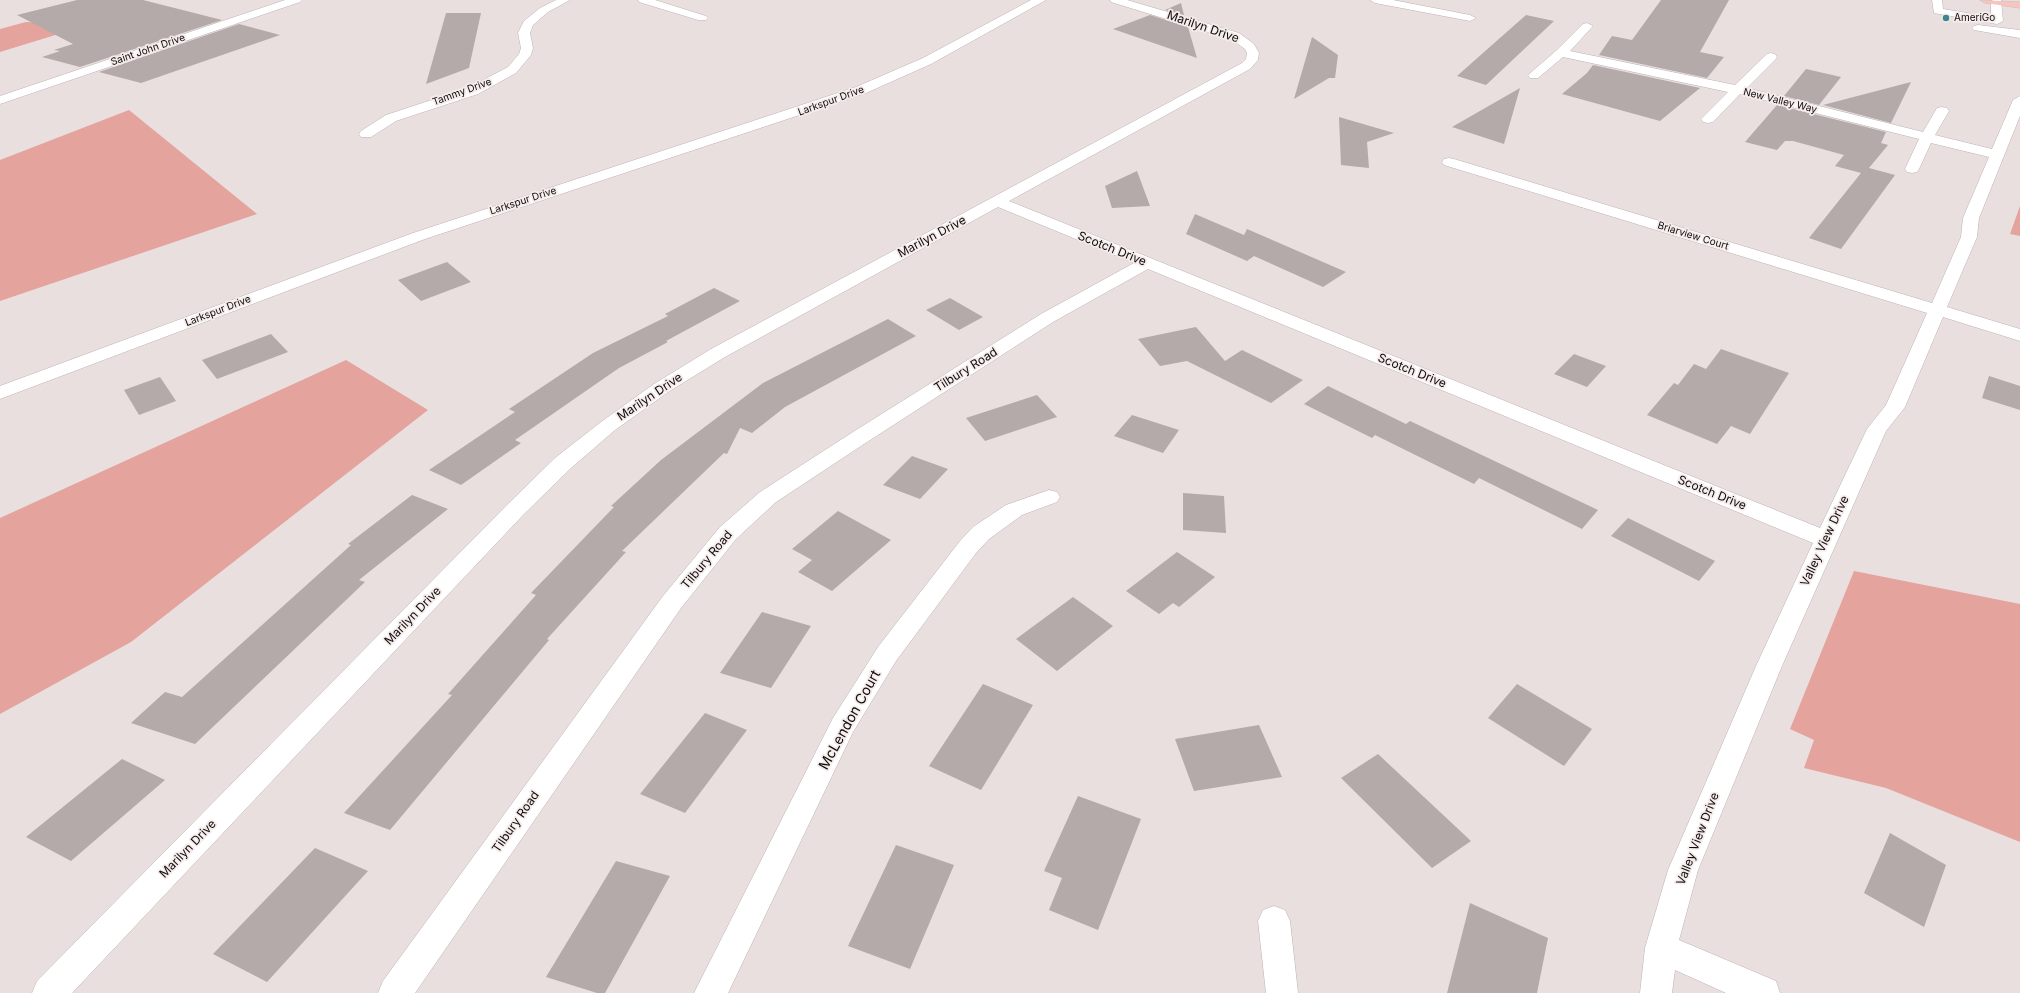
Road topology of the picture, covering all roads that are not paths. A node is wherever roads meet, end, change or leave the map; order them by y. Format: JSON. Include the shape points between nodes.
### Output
{"nodes":[{"id":1,"x":296,"y":0,"type":"edge"},
{"id":2,"x":566,"y":0,"type":"edge"},
{"id":3,"x":643,"y":0,"type":"edge"},
{"id":4,"x":1040,"y":0,"type":"edge"},
{"id":5,"x":1115,"y":0,"type":"edge"},
{"id":6,"x":1375,"y":0,"type":"edge"},
{"id":7,"x":1937,"y":0,"type":"edge"},
{"id":8,"x":1985,"y":0,"type":"edge"},
{"id":9,"x":1997,"y":2,"type":"junction"},
{"id":10,"x":2020,"y":5,"type":"edge"},
{"id":11,"x":1997,"y":16,"type":"junction"},
{"id":12,"x":702,"y":18,"type":"dead end"},
{"id":13,"x":1470,"y":18,"type":"dead end"},
{"id":14,"x":2012,"y":19,"type":"dead end"},
{"id":15,"x":1945,"y":22,"type":"dead end"},
{"id":16,"x":1587,"y":26,"type":"dead end"},
{"id":17,"x":2020,"y":34,"type":"edge"},
{"id":18,"x":1561,"y":53,"type":"junction"},
{"id":19,"x":1771,"y":57,"type":"dead end"},
{"id":20,"x":1534,"y":75,"type":"dead end"},
{"id":21,"x":1738,"y":90,"type":"junction"},
{"id":22,"x":0,"y":100,"type":"edge"},
{"id":23,"x":2020,"y":100,"type":"edge"},
{"id":24,"x":1942,"y":111,"type":"dead end"},
{"id":25,"x":1708,"y":120,"type":"dead end"},
{"id":26,"x":366,"y":134,"type":"dead end"},
{"id":27,"x":1927,"y":137,"type":"junction"},
{"id":28,"x":1998,"y":155,"type":"junction"},
{"id":29,"x":1449,"y":162,"type":"dead end"},
{"id":30,"x":1912,"y":169,"type":"dead end"},
{"id":31,"x":998,"y":202,"type":"junction"},
{"id":32,"x":1147,"y":263,"type":"junction"},
{"id":33,"x":1937,"y":310,"type":"junction"},
{"id":34,"x":2020,"y":335,"type":"edge"},
{"id":35,"x":0,"y":392,"type":"edge"},
{"id":36,"x":1049,"y":497,"type":"dead end"},
{"id":37,"x":1826,"y":539,"type":"junction"},
{"id":38,"x":1274,"y":921,"type":"dead end"},
{"id":39,"x":1661,"y":948,"type":"junction"},
{"id":40,"x":49,"y":993,"type":"edge"},
{"id":41,"x":395,"y":993,"type":"edge"},
{"id":42,"x":711,"y":993,"type":"edge"},
{"id":43,"x":1282,"y":993,"type":"edge"},
{"id":44,"x":1656,"y":993,"type":"edge"},
{"id":45,"x":1764,"y":993,"type":"edge"}],
"edges":[{"from":1,"to":22,"type":"street","name":"Saint John Drive"},
{"from":2,"to":26,"type":"street","name":"Tammy Drive","via":[[544,10],[528,23],[524,33],[527,48],[525,55],[512,70],[472,91],[390,118]]},
{"from":3,"to":12,"type":"street"},
{"from":4,"to":35,"type":"street","name":"Larkspur Drive","via":[[928,61],[861,90],[419,236]]},
{"from":5,"to":31,"type":"street","name":"Marilyn Drive","via":[[1235,36],[1250,47],[1253,53],[1252,60],[1246,66]]},
{"from":6,"to":13,"type":"street"},
{"from":7,"to":11,"type":"street","via":[[1938,11],[1997,21]]},
{"from":8,"to":9,"type":"main road"},
{"from":9,"to":10,"type":"main road"},
{"from":9,"to":11,"type":"street"},
{"from":11,"to":14,"type":"street"},
{"from":15,"to":17,"type":"street"},
{"from":16,"to":18,"type":"street"},
{"from":18,"to":20,"type":"street"},
{"from":18,"to":21,"type":"street","name":"New Valley Way"},
{"from":19,"to":21,"type":"street"},
{"from":21,"to":25,"type":"street"},
{"from":21,"to":27,"type":"street","name":"New Valley Way"},
{"from":23,"to":28,"type":"street","name":"Valley View Drive"},
{"from":24,"to":27,"type":"street"},
{"from":27,"to":28,"type":"street","name":"New Valley Way"},
{"from":27,"to":30,"type":"street"},
{"from":28,"to":33,"type":"street","name":"Valley View Drive","via":[[1971,218],[1969,237]]},
{"from":29,"to":33,"type":"street","name":"Briarview Court"},
{"from":31,"to":32,"type":"street","name":"Scotch Drive"},
{"from":31,"to":40,"type":"street","name":"Marilyn Drive","via":[[718,353],[661,388],[608,426],[563,463]]},
{"from":32,"to":37,"type":"street","name":"Scotch Drive"},
{"from":32,"to":41,"type":"street","name":"Tilbury Road","via":[[1048,318],[860,437],[768,498],[728,533],[672,602]]},
{"from":33,"to":34,"type":"street","name":"Briarview Court"},
{"from":33,"to":37,"type":"street","name":"Valley View Drive","via":[[1895,407],[1877,429]]},
{"from":36,"to":42,"type":"street","name":"McLendon Court","via":[[1014,510],[981,533],[887,654],[843,726]]},
{"from":37,"to":39,"type":"street","name":"Valley View Drive","via":[[1683,870]]},
{"from":38,"to":43,"type":"street"},
{"from":39,"to":44,"type":"street","name":"Valley View Drive"},
{"from":39,"to":45,"type":"street"}]}
